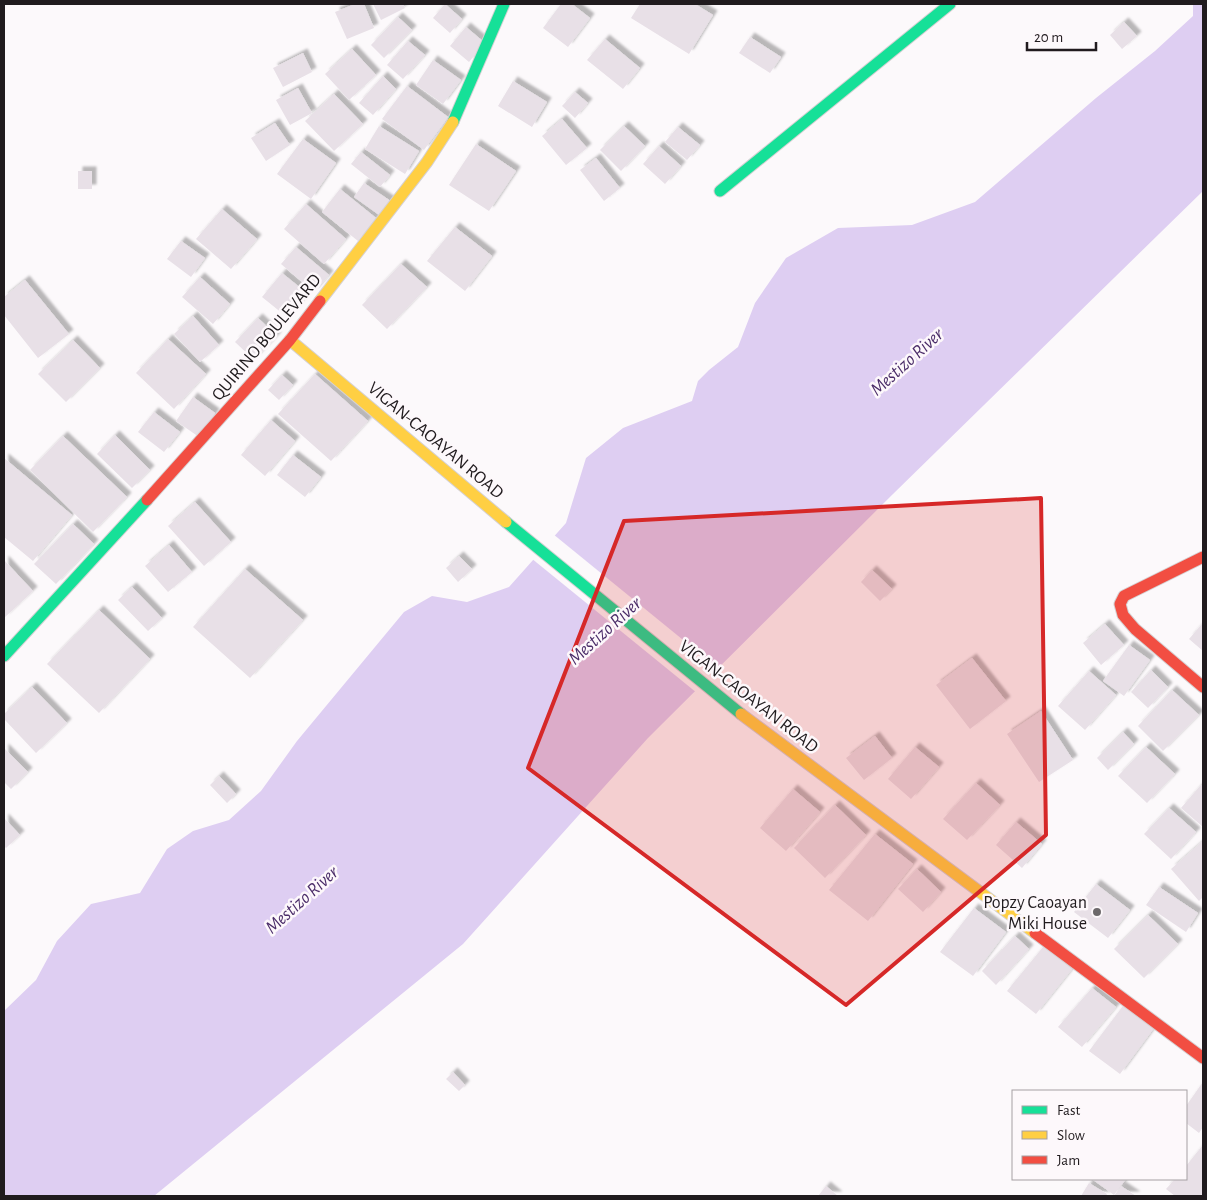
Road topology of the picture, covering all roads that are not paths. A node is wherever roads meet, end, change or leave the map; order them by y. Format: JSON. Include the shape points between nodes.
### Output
{"nodes":[{"id":1,"x":504,"y":4,"type":"edge"},
{"id":2,"x":950,"y":4,"type":"edge"},
{"id":3,"x":720,"y":191,"type":"dead end"},
{"id":4,"x":290,"y":340,"type":"junction"},
{"id":5,"x":1203,"y":557,"type":"edge"},
{"id":6,"x":4,"y":656,"type":"edge"},
{"id":7,"x":1203,"y":687,"type":"edge"},
{"id":8,"x":1203,"y":1058,"type":"edge"}],
"edges":[{"from":1,"to":4,"type":"main road","name":"QUIRINO BOULEVARD","via":[[445,134]]},
{"from":2,"to":3,"type":"main road"},
{"from":4,"to":6,"type":"main road","name":"QUIRINO BOULEVARD"},
{"from":4,"to":8,"type":"main road","name":"VIGAN-CAOAYAN ROAD","via":[[469,492],[762,732]]},
{"from":5,"to":7,"type":"main road","via":[[1124,596],[1120,604],[1123,615],[1135,629]]}]}
